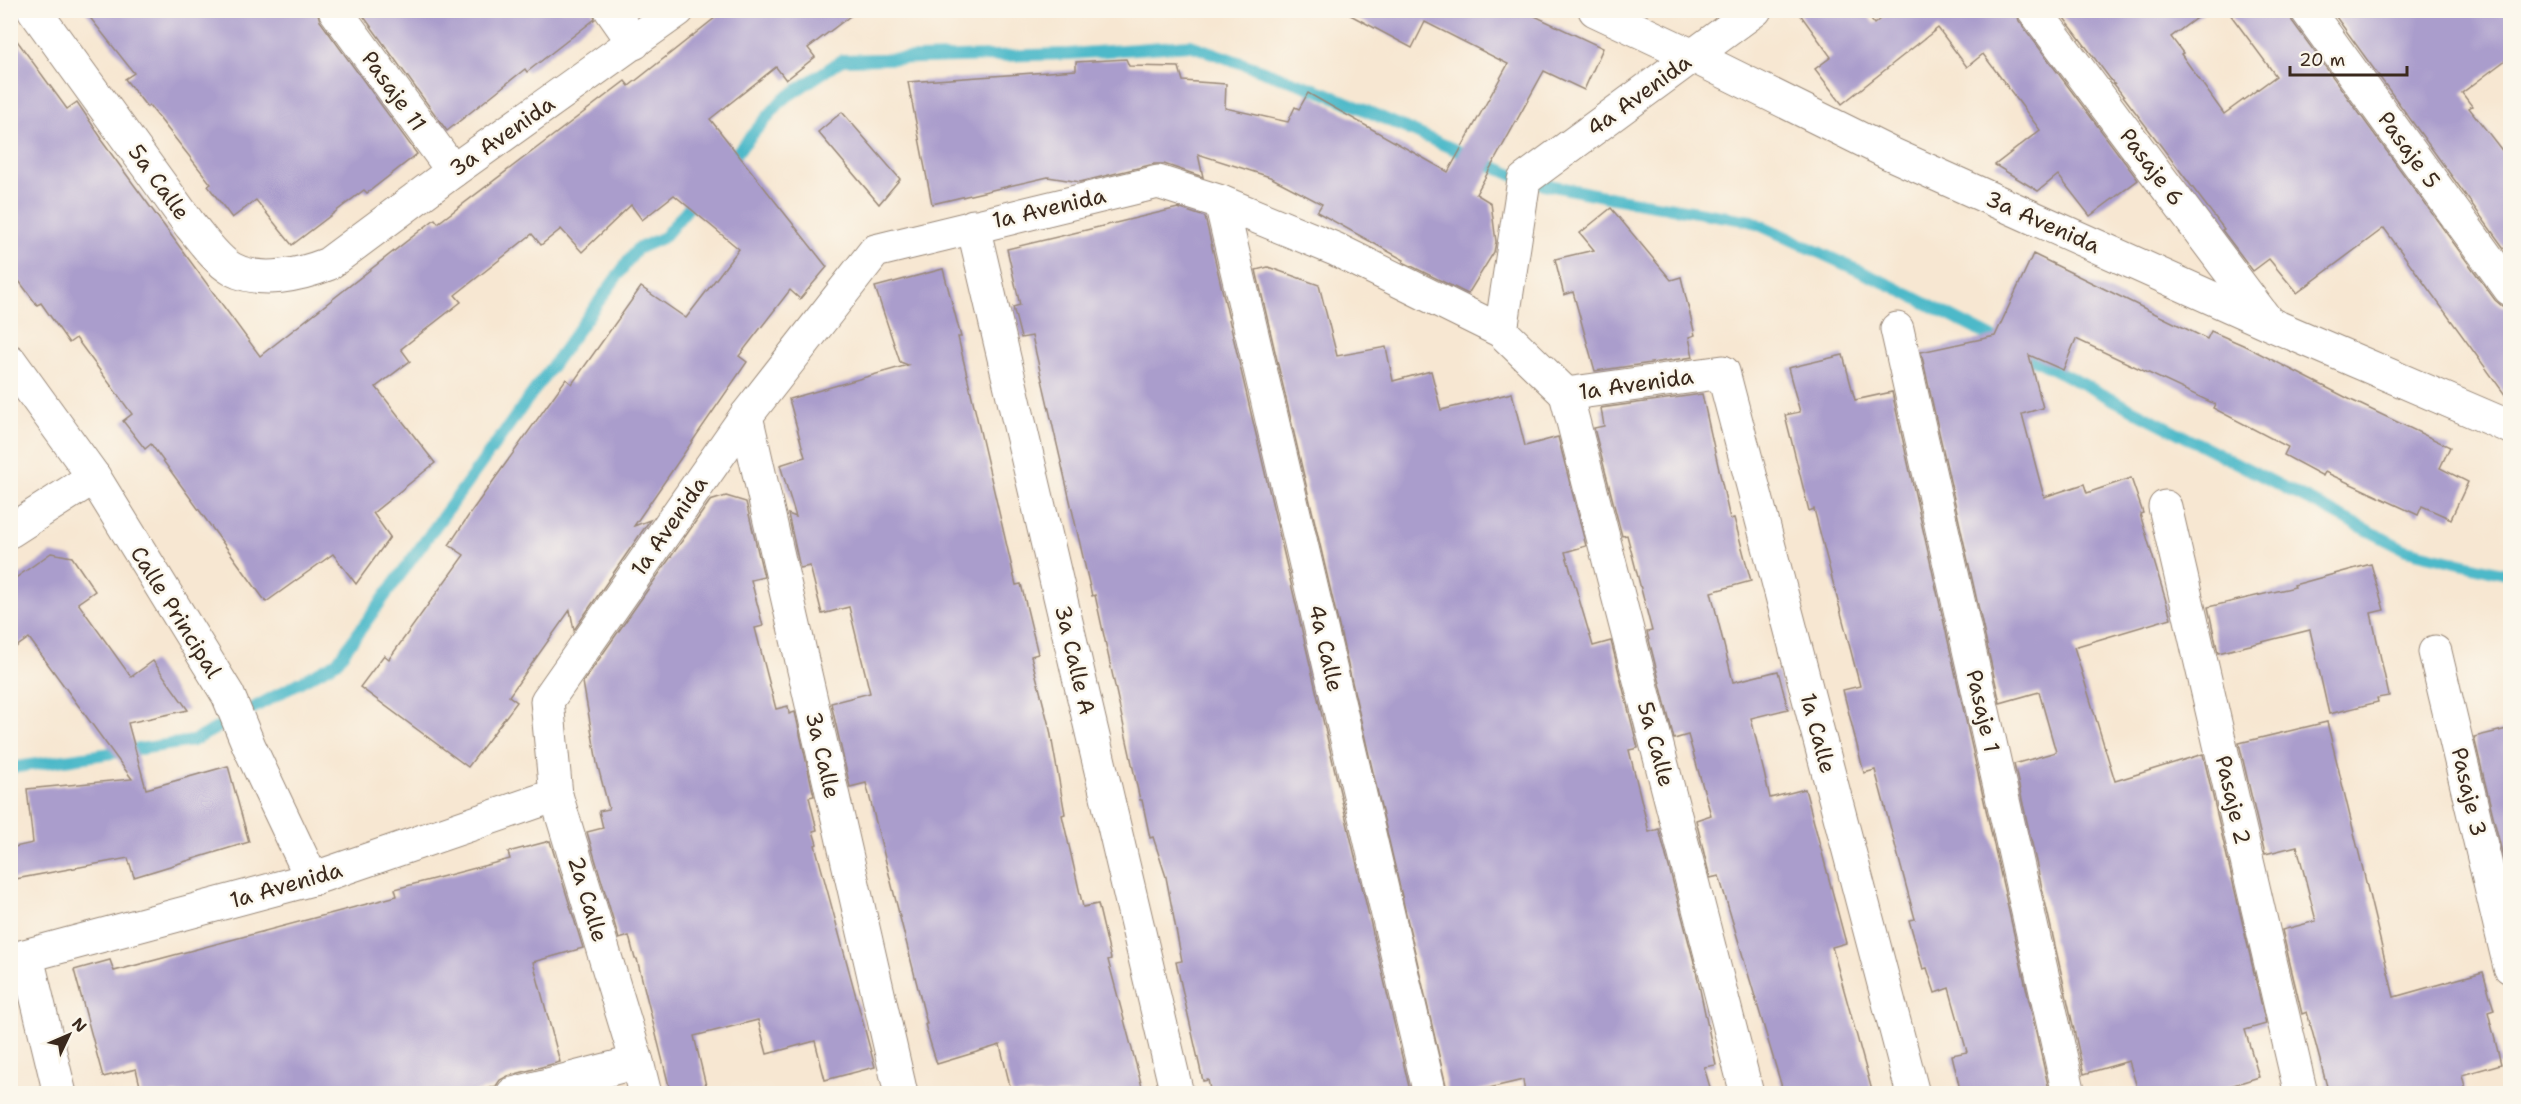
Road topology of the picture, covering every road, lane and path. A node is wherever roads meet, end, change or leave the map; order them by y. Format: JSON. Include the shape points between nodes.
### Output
{"nodes":[{"id":1,"x":34,"y":10,"type":"edge"},
{"id":2,"x":335,"y":10,"type":"edge"},
{"id":3,"x":611,"y":10,"type":"edge"},
{"id":4,"x":678,"y":10,"type":"edge"},
{"id":5,"x":1595,"y":10,"type":"edge"},
{"id":6,"x":2034,"y":10,"type":"edge"},
{"id":7,"x":2307,"y":10,"type":"edge"},
{"id":8,"x":1748,"y":13,"type":"edge"},
{"id":9,"x":634,"y":43,"type":"junction"},
{"id":10,"x":1693,"y":56,"type":"junction"},
{"id":11,"x":453,"y":171,"type":"junction"},
{"id":12,"x":1221,"y":202,"type":"junction"},
{"id":13,"x":973,"y":226,"type":"junction"},
{"id":14,"x":328,"y":264,"type":"joint"},
{"id":15,"x":2511,"y":289,"type":"edge"},
{"id":16,"x":2270,"y":324,"type":"junction"},
{"id":17,"x":1897,"y":329,"type":"dead end"},
{"id":18,"x":1500,"y":331,"type":"junction"},
{"id":19,"x":10,"y":362,"type":"edge"},
{"id":20,"x":1723,"y":372,"type":"joint"},
{"id":21,"x":1566,"y":394,"type":"junction"},
{"id":22,"x":746,"y":416,"type":"junction"},
{"id":23,"x":2503,"y":424,"type":"edge"},
{"id":24,"x":94,"y":477,"type":"junction"},
{"id":25,"x":2165,"y":507,"type":"dead end"},
{"id":26,"x":10,"y":531,"type":"edge"},
{"id":27,"x":2435,"y":652,"type":"dead end"},
{"id":28,"x":547,"y":701,"type":"joint"},
{"id":29,"x":556,"y":795,"type":"junction"},
{"id":30,"x":312,"y":879,"type":"junction"},
{"id":31,"x":19,"y":959,"type":"edge"},
{"id":32,"x":2511,"y":967,"type":"edge"},
{"id":33,"x":637,"y":1062,"type":"junction"},
{"id":34,"x":60,"y":1094,"type":"edge"},
{"id":35,"x":513,"y":1094,"type":"edge"},
{"id":36,"x":645,"y":1094,"type":"edge"},
{"id":37,"x":901,"y":1094,"type":"edge"},
{"id":38,"x":1177,"y":1094,"type":"edge"},
{"id":39,"x":1430,"y":1094,"type":"edge"},
{"id":40,"x":1747,"y":1094,"type":"edge"},
{"id":41,"x":1913,"y":1094,"type":"edge"},
{"id":42,"x":2069,"y":1094,"type":"edge"},
{"id":43,"x":2301,"y":1094,"type":"edge"}],
"edges":[{"from":1,"to":14,"type":"street","name":"5a Calle","via":[[190,225],[232,269],[262,277]]},
{"from":2,"to":11,"type":"street","name":"Pasaje 11"},
{"from":3,"to":9,"type":"street"},
{"from":4,"to":9,"type":"street","name":"3a Avenida"},
{"from":5,"to":10,"type":"street","name":"3a Avenida"},
{"from":6,"to":16,"type":"street","name":"Pasaje 6"},
{"from":7,"to":15,"type":"street","name":"Pasaje 5"},
{"from":8,"to":10,"type":"street","name":"4a Avenida"},
{"from":9,"to":11,"type":"street","name":"3a Avenida"},
{"from":10,"to":16,"type":"street","name":"3a Avenida","via":[[1889,153]]},
{"from":10,"to":18,"type":"street","name":"4a Avenida","via":[[1524,180]]},
{"from":11,"to":14,"type":"street","name":"3a Avenida"},
{"from":12,"to":13,"type":"street","name":"1a Avenida","via":[[1158,182]]},
{"from":12,"to":18,"type":"street","name":"1a Avenida","via":[[1335,249]]},
{"from":12,"to":39,"type":"street","name":"4a Calle"},
{"from":13,"to":22,"type":"street","name":"1a Avenida","via":[[875,251]]},
{"from":13,"to":38,"type":"street","name":"3a Calle A"},
{"from":16,"to":23,"type":"street","name":"3a Avenida"},
{"from":17,"to":42,"type":"street","name":"Pasaje 1"},
{"from":18,"to":21,"type":"street","name":"1a Avenida"},
{"from":19,"to":24,"type":"street","name":"Calle Principal"},
{"from":20,"to":21,"type":"street","name":"1a Avenida"},
{"from":20,"to":41,"type":"street","name":"1a Calle"},
{"from":21,"to":40,"type":"street","name":"5a Calle"},
{"from":22,"to":28,"type":"street","name":"1a Avenida"},
{"from":22,"to":37,"type":"street","name":"3a Calle"},
{"from":24,"to":26,"type":"street"},
{"from":24,"to":30,"type":"street","name":"Calle Principal","via":[[228,695]]},
{"from":25,"to":43,"type":"street","name":"Pasaje 2"},
{"from":27,"to":32,"type":"street","name":"Pasaje 3"},
{"from":28,"to":29,"type":"street","name":"2a Calle"},
{"from":29,"to":30,"type":"street","name":"1a Avenida"},
{"from":29,"to":33,"type":"street","name":"2a Calle"},
{"from":30,"to":31,"type":"street","name":"1a Avenida"},
{"from":31,"to":34,"type":"street"},
{"from":33,"to":35,"type":"street"},
{"from":33,"to":36,"type":"street","name":"2a Calle"}]}
